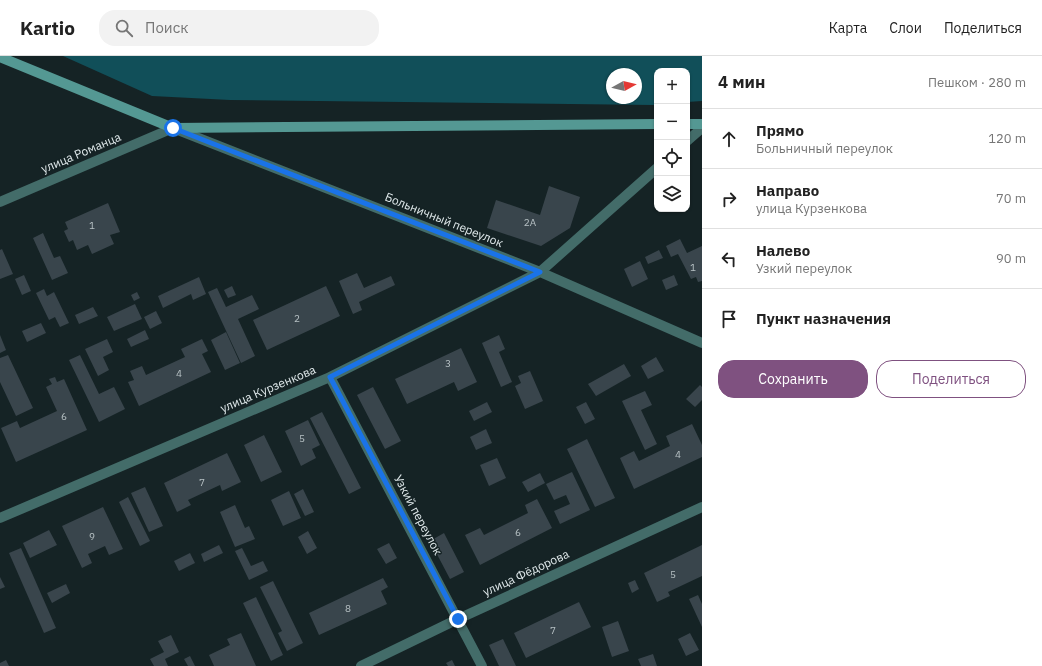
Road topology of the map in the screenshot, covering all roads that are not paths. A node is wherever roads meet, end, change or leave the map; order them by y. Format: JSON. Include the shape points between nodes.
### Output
{"nodes":[{"id":1,"x":0,"y":57,"type":"edge"},
{"id":2,"x":654,"y":124,"type":"edge"},
{"id":3,"x":690,"y":124,"type":"edge"},
{"id":4,"x":702,"y":124,"type":"edge"},
{"id":5,"x":173,"y":128,"type":"junction"},
{"id":6,"x":702,"y":128,"type":"edge"},
{"id":7,"x":688,"y":140,"type":"edge"},
{"id":8,"x":654,"y":171,"type":"edge"},
{"id":9,"x":0,"y":202,"type":"edge"},
{"id":10,"x":540,"y":272,"type":"junction"},
{"id":11,"x":702,"y":343,"type":"edge"},
{"id":12,"x":330,"y":377,"type":"junction"},
{"id":13,"x":702,"y":507,"type":"edge"},
{"id":14,"x":0,"y":518,"type":"edge"},
{"id":15,"x":458,"y":619,"type":"junction"},
{"id":16,"x":362,"y":666,"type":"edge"},
{"id":17,"x":482,"y":666,"type":"edge"}],
"edges":[{"from":1,"to":5,"type":"street"},
{"from":2,"to":5,"type":"street"},
{"from":3,"to":4,"type":"street"},
{"from":5,"to":9,"type":"street","name":"улица Романца"},
{"from":5,"to":10,"type":"street","name":"Больничный переулок"},
{"from":6,"to":7,"type":"street"},
{"from":8,"to":10,"type":"street","name":"улица Курзенкова"},
{"from":10,"to":11,"type":"street","name":"Больничный переулок"},
{"from":10,"to":12,"type":"street","name":"улица Курзенкова"},
{"from":12,"to":14,"type":"street","name":"улица Курзенкова"},
{"from":12,"to":15,"type":"street","name":"Узкий переулок"},
{"from":13,"to":15,"type":"street","name":"улица Фёдорова"},
{"from":15,"to":16,"type":"street","name":"улица Фёдорова"},
{"from":15,"to":17,"type":"street","name":"Узкий переулок"}]}
